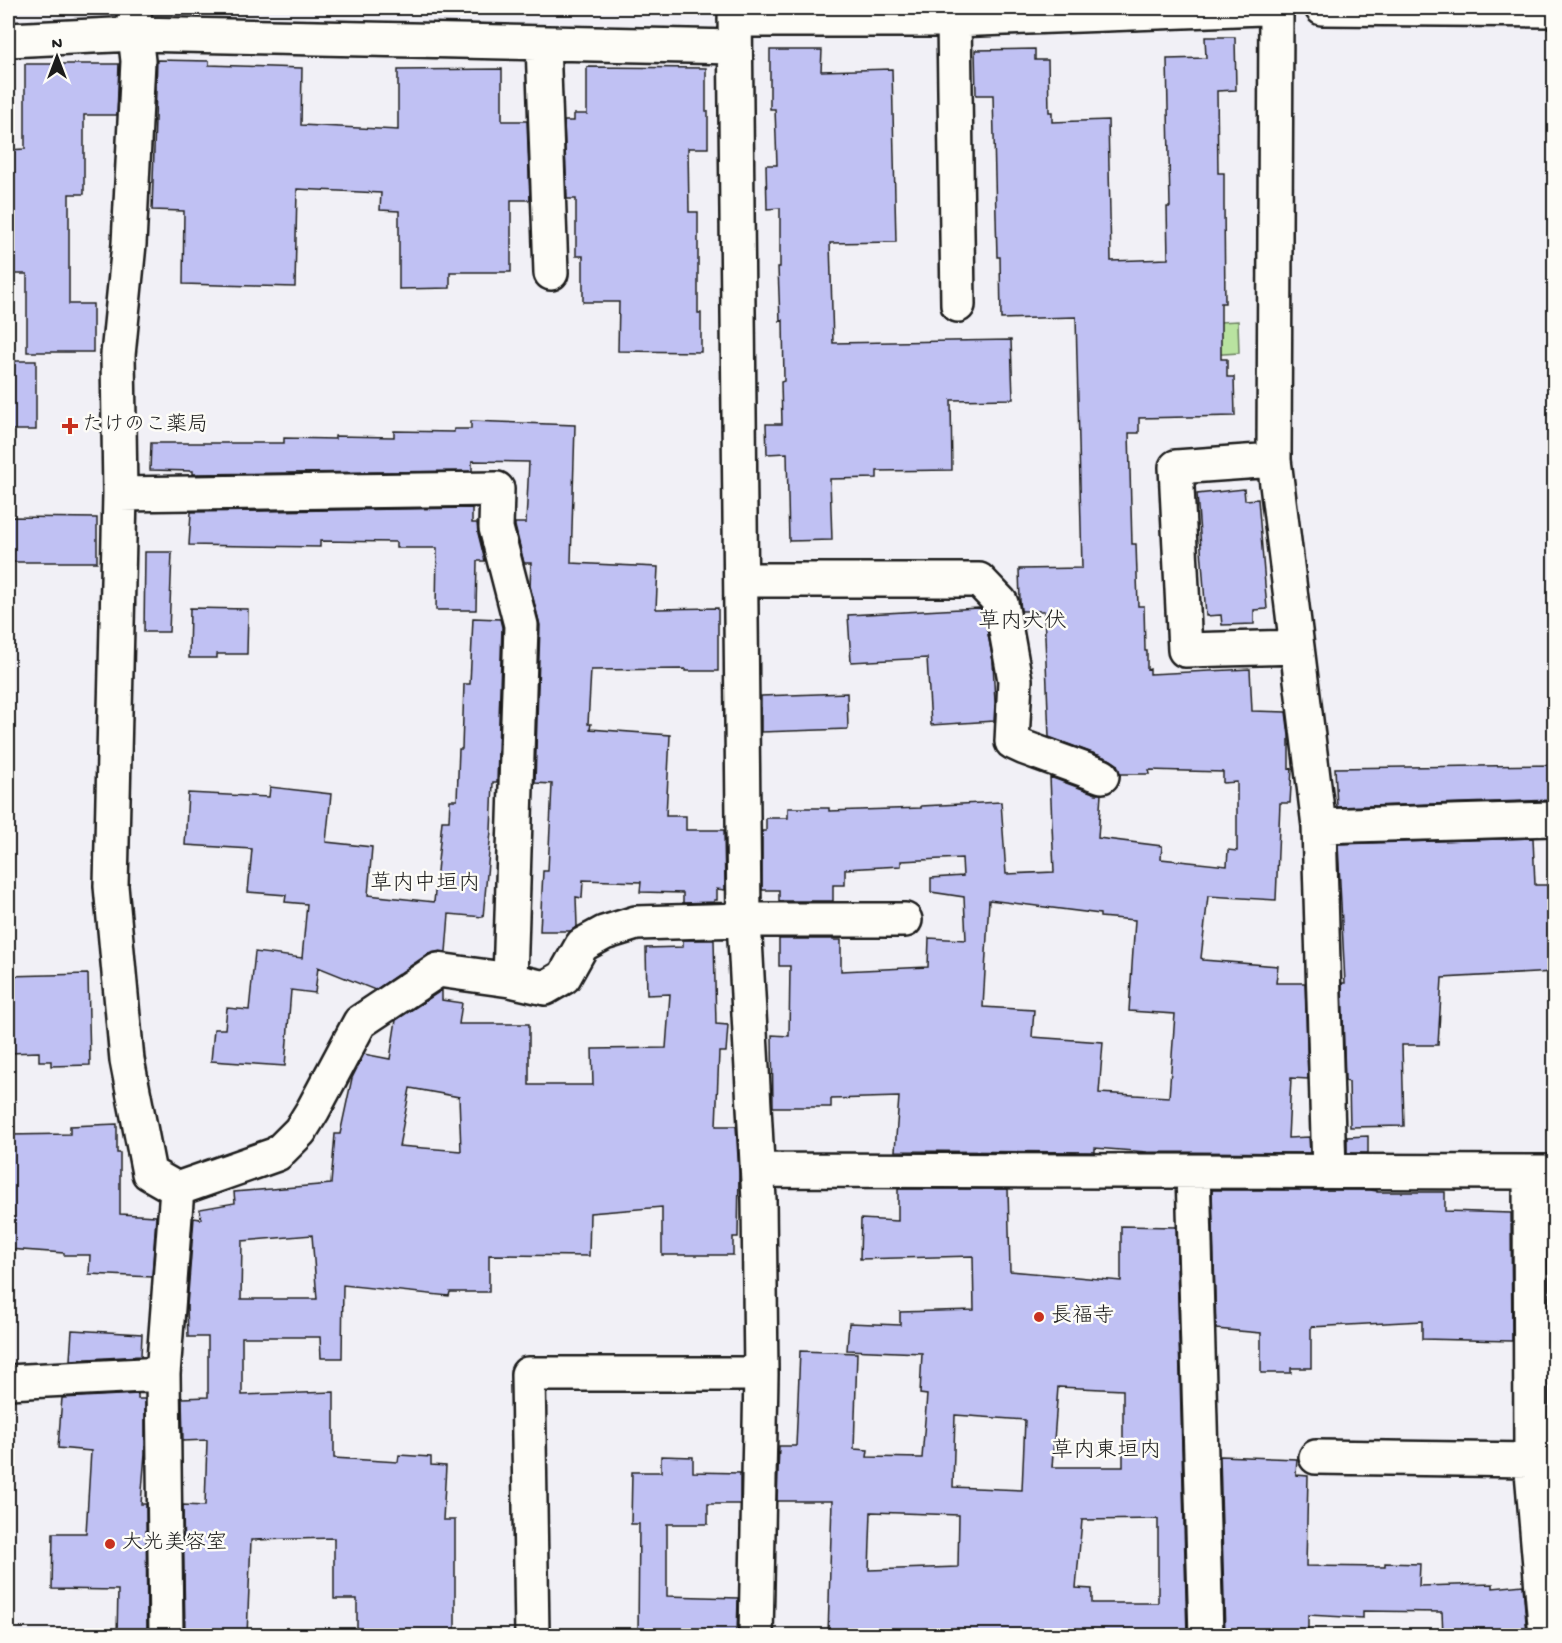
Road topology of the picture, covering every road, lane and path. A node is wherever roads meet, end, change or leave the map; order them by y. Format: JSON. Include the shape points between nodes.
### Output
{"nodes":[{"id":1,"x":1262,"y":8,"type":"edge"},
{"id":2,"x":1276,"y":8,"type":"edge"},
{"id":3,"x":1322,"y":8,"type":"edge"},
{"id":4,"x":1554,"y":10,"type":"edge"},
{"id":5,"x":954,"y":20,"type":"junction"},
{"id":6,"x":135,"y":21,"type":"edge"},
{"id":7,"x":735,"y":25,"type":"edge"},
{"id":8,"x":8,"y":40,"type":"edge"},
{"id":9,"x":543,"y":43,"type":"junction"},
{"id":10,"x":551,"y":273,"type":"dead end"},
{"id":11,"x":958,"y":305,"type":"dead end"},
{"id":12,"x":1274,"y":460,"type":"junction"},
{"id":13,"x":120,"y":494,"type":"junction"},
{"id":14,"x":741,"y":580,"type":"junction"},
{"id":15,"x":1298,"y":647,"type":"junction"},
{"id":16,"x":1102,"y":776,"type":"dead end"},
{"id":17,"x":1554,"y":819,"type":"edge"},
{"id":18,"x":1319,"y":826,"type":"junction"},
{"id":19,"x":744,"y":920,"type":"junction"},
{"id":20,"x":905,"y":920,"type":"dead end"},
{"id":21,"x":510,"y":980,"type":"junction"},
{"id":22,"x":759,"y":1170,"type":"junction"},
{"id":23,"x":1329,"y":1171,"type":"junction"},
{"id":24,"x":1193,"y":1172,"type":"junction"},
{"id":25,"x":1542,"y":1173,"type":"edge"},
{"id":26,"x":177,"y":1189,"type":"junction"},
{"id":27,"x":163,"y":1374,"type":"junction"},
{"id":28,"x":761,"y":1374,"type":"junction"},
{"id":29,"x":8,"y":1382,"type":"edge"},
{"id":30,"x":1316,"y":1457,"type":"dead end"},
{"id":31,"x":1531,"y":1460,"type":"junction"},
{"id":32,"x":166,"y":1635,"type":"edge"},
{"id":33,"x":532,"y":1635,"type":"edge"},
{"id":34,"x":756,"y":1635,"type":"edge"},
{"id":35,"x":1206,"y":1635,"type":"edge"},
{"id":36,"x":1546,"y":1635,"type":"edge"}],
"edges":[{"from":1,"to":5,"type":"street"},
{"from":2,"to":12,"type":"street"},
{"from":3,"to":4,"type":"street"},
{"from":5,"to":7,"type":"street"},
{"from":5,"to":11,"type":"street"},
{"from":6,"to":8,"type":"street"},
{"from":6,"to":9,"type":"street"},
{"from":6,"to":13,"type":"street","via":[[138,61],[129,244],[118,355]]},
{"from":7,"to":9,"type":"street"},
{"from":7,"to":14,"type":"street"},
{"from":9,"to":10,"type":"street"},
{"from":12,"to":15,"type":"street"},
{"from":12,"to":15,"type":"street","via":[[1176,467],[1185,650]]},
{"from":13,"to":21,"type":"street","via":[[497,489],[496,528],[521,626]]},
{"from":13,"to":26,"type":"street","via":[[111,886],[127,1060],[149,1173]]},
{"from":14,"to":16,"type":"street","via":[[979,580],[1001,603],[1015,680],[1012,742]]},
{"from":14,"to":19,"type":"street"},
{"from":15,"to":18,"type":"street"},
{"from":17,"to":18,"type":"street"},
{"from":18,"to":23,"type":"street"},
{"from":19,"to":20,"type":"street"},
{"from":19,"to":21,"type":"street","via":[[636,923],[582,945],[564,977],[544,988]]},
{"from":19,"to":22,"type":"street"},
{"from":21,"to":26,"type":"street","via":[[438,970],[360,1022],[300,1131],[277,1154]]},
{"from":22,"to":24,"type":"street"},
{"from":22,"to":28,"type":"street"},
{"from":23,"to":24,"type":"street"},
{"from":23,"to":25,"type":"street"},
{"from":24,"to":35,"type":"street"},
{"from":25,"to":31,"type":"street"},
{"from":26,"to":27,"type":"street"},
{"from":27,"to":29,"type":"street"},
{"from":27,"to":32,"type":"street"},
{"from":28,"to":33,"type":"street","via":[[528,1374]]},
{"from":28,"to":34,"type":"street"},
{"from":30,"to":31,"type":"street"},
{"from":31,"to":36,"type":"street"}]}
